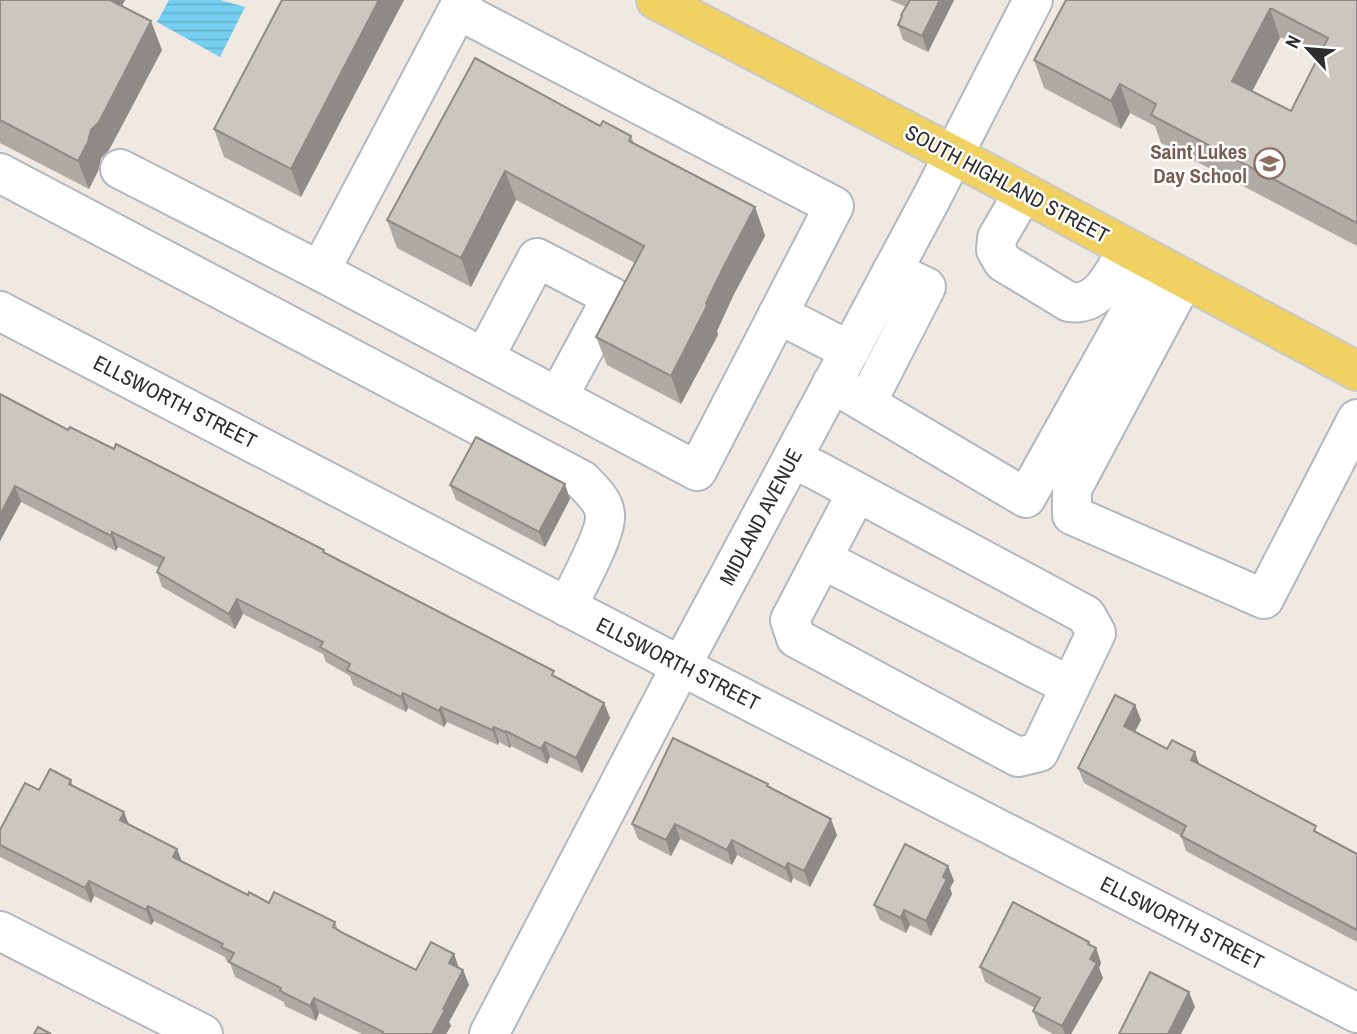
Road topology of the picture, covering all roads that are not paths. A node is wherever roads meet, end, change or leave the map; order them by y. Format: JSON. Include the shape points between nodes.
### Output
{"nodes":[{"id":1,"x":656,"y":0,"type":"edge"},
{"id":2,"x":1033,"y":0,"type":"edge"},
{"id":3,"x":461,"y":5,"type":"edge"},
{"id":4,"x":953,"y":155,"type":"junction"},
{"id":5,"x":120,"y":169,"type":"dead end"},
{"id":6,"x":0,"y":173,"type":"edge"},
{"id":7,"x":1023,"y":193,"type":"junction"},
{"id":8,"x":1155,"y":263,"type":"junction"},
{"id":9,"x":320,"y":271,"type":"junction"},
{"id":10,"x":892,"y":271,"type":"junction"},
{"id":11,"x":0,"y":312,"type":"edge"},
{"id":12,"x":778,"y":314,"type":"junction"},
{"id":13,"x":484,"y":358,"type":"junction"},
{"id":14,"x":841,"y":367,"type":"junction"},
{"id":15,"x":1357,"y":371,"type":"edge"},
{"id":16,"x":558,"y":397,"type":"junction"},
{"id":17,"x":867,"y":402,"type":"junction"},
{"id":18,"x":1357,"y":419,"type":"edge"},
{"id":19,"x":792,"y":458,"type":"junction"},
{"id":20,"x":857,"y":492,"type":"junction"},
{"id":21,"x":822,"y":559,"type":"junction"},
{"id":22,"x":568,"y":607,"type":"junction"},
{"id":23,"x":681,"y":666,"type":"junction"},
{"id":24,"x":1070,"y":686,"type":"junction"},
{"id":25,"x":0,"y":931,"type":"edge"},
{"id":26,"x":1357,"y":1013,"type":"edge"},
{"id":27,"x":203,"y":1034,"type":"edge"},
{"id":28,"x":489,"y":1034,"type":"edge"}],
"edges":[{"from":1,"to":4,"type":"main road","name":"SOUTH HIGHLAND STREET"},
{"from":2,"to":4,"type":"street","name":"MIDLAND AVENUE"},
{"from":3,"to":9,"type":"street"},
{"from":3,"to":12,"type":"street","via":[[834,206]]},
{"from":4,"to":7,"type":"main road","name":"SOUTH HIGHLAND STREET"},
{"from":4,"to":10,"type":"street","name":"MIDLAND AVENUE"},
{"from":5,"to":9,"type":"street"},
{"from":6,"to":22,"type":"street","via":[[582,481],[598,497],[606,515]]},
{"from":7,"to":8,"type":"main road","name":"SOUTH HIGHLAND STREET"},
{"from":7,"to":8,"type":"street","via":[[997,238],[996,250],[1003,262],[1069,302],[1093,300],[1104,287]]},
{"from":8,"to":15,"type":"main road","name":"SOUTH HIGHLAND STREET"},
{"from":8,"to":17,"type":"street","via":[[1026,498]]},
{"from":8,"to":18,"type":"street","via":[[1072,489],[1072,515],[1264,599]]},
{"from":9,"to":13,"type":"street"},
{"from":10,"to":14,"type":"street","name":"MIDLAND AVENUE"},
{"from":10,"to":17,"type":"street","via":[[926,287]]},
{"from":11,"to":22,"type":"street","name":"ELLSWORTH STREET"},
{"from":12,"to":14,"type":"street"},
{"from":12,"to":16,"type":"street","via":[[697,471]]},
{"from":13,"to":16,"type":"street"},
{"from":13,"to":16,"type":"street","via":[[537,258],[612,297]]},
{"from":14,"to":17,"type":"street"},
{"from":14,"to":19,"type":"street","name":"MIDLAND AVENUE"},
{"from":19,"to":20,"type":"street"},
{"from":19,"to":23,"type":"street","name":"MIDLAND AVENUE"},
{"from":20,"to":21,"type":"street"},
{"from":20,"to":24,"type":"street","via":[[1086,615],[1096,633]]},
{"from":21,"to":24,"type":"street"},
{"from":21,"to":24,"type":"street","via":[[790,620],[796,638],[1018,757],[1039,752]]},
{"from":22,"to":23,"type":"street","name":"ELLSWORTH STREET"},
{"from":23,"to":26,"type":"street","name":"ELLSWORTH STREET"},
{"from":23,"to":28,"type":"street","name":"MIDLAND AVENUE"},
{"from":25,"to":27,"type":"street"}]}
